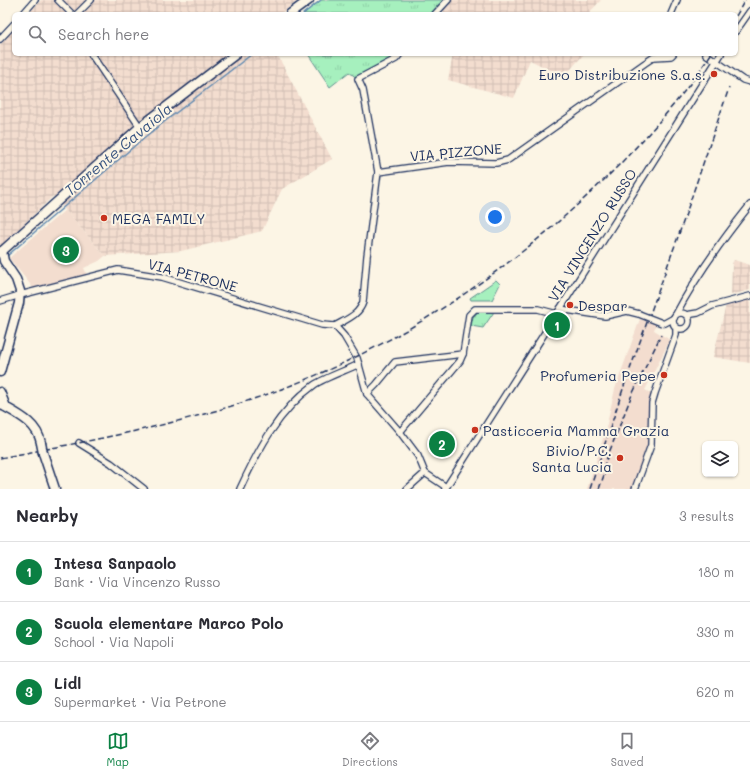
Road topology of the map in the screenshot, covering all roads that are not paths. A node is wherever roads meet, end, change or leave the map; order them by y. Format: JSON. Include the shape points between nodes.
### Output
{"nodes":[{"id":1,"x":35,"y":0,"type":"edge"},
{"id":2,"x":58,"y":0,"type":"edge"},
{"id":3,"x":91,"y":0,"type":"edge"},
{"id":4,"x":309,"y":0,"type":"edge"},
{"id":5,"x":448,"y":0,"type":"edge"},
{"id":6,"x":676,"y":0,"type":"edge"},
{"id":7,"x":750,"y":11,"type":"edge"},
{"id":8,"x":24,"y":12,"type":"edge"},
{"id":9,"x":70,"y":12,"type":"edge"},
{"id":10,"x":80,"y":12,"type":"edge"},
{"id":11,"x":293,"y":12,"type":"edge"},
{"id":12,"x":437,"y":12,"type":"edge"},
{"id":13,"x":672,"y":12,"type":"edge"},
{"id":14,"x":12,"y":26,"type":"edge"},
{"id":15,"x":738,"y":28,"type":"edge"},
{"id":16,"x":0,"y":39,"type":"edge"},
{"id":17,"x":92,"y":56,"type":"edge"},
{"id":18,"x":233,"y":56,"type":"edge"},
{"id":19,"x":398,"y":56,"type":"edge"},
{"id":20,"x":653,"y":56,"type":"edge"},
{"id":21,"x":671,"y":56,"type":"edge"},
{"id":22,"x":708,"y":56,"type":"edge"},
{"id":23,"x":720,"y":56,"type":"edge"},
{"id":24,"x":716,"y":62,"type":"junction"},
{"id":25,"x":750,"y":82,"type":"edge"},
{"id":26,"x":140,"y":127,"type":"junction"},
{"id":27,"x":378,"y":172,"type":"junction"},
{"id":28,"x":750,"y":205,"type":"edge"},
{"id":29,"x":1,"y":252,"type":"edge"},
{"id":30,"x":0,"y":264,"type":"edge"},
{"id":31,"x":10,"y":270,"type":"junction"},
{"id":32,"x":20,"y":293,"type":"junction"},
{"id":33,"x":750,"y":296,"type":"edge"},
{"id":34,"x":684,"y":299,"type":"junction"},
{"id":35,"x":0,"y":301,"type":"edge"},
{"id":36,"x":558,"y":312,"type":"junction"},
{"id":37,"x":698,"y":313,"type":"junction"},
{"id":38,"x":685,"y":315,"type":"junction"},
{"id":39,"x":675,"y":317,"type":"junction"},
{"id":40,"x":664,"y":323,"type":"junction"},
{"id":41,"x":689,"y":324,"type":"junction"},
{"id":42,"x":335,"y":326,"type":"junction"},
{"id":43,"x":675,"y":326,"type":"junction"},
{"id":44,"x":683,"y":329,"type":"junction"},
{"id":45,"x":676,"y":335,"type":"junction"},
{"id":46,"x":463,"y":354,"type":"junction"},
{"id":47,"x":359,"y":364,"type":"junction"},
{"id":48,"x":0,"y":372,"type":"edge"},
{"id":49,"x":0,"y":392,"type":"edge"},
{"id":50,"x":367,"y":394,"type":"junction"},
{"id":51,"x":3,"y":406,"type":"edge"},
{"id":52,"x":400,"y":432,"type":"junction"},
{"id":53,"x":79,"y":443,"type":"dead end"},
{"id":54,"x":425,"y":473,"type":"junction"},
{"id":55,"x":135,"y":487,"type":"edge"},
{"id":56,"x":445,"y":488,"type":"edge"},
{"id":57,"x":55,"y":489,"type":"edge"},
{"id":58,"x":144,"y":489,"type":"edge"},
{"id":59,"x":240,"y":489,"type":"edge"},
{"id":60,"x":407,"y":489,"type":"edge"},
{"id":61,"x":635,"y":489,"type":"edge"}],
"edges":[{"from":1,"to":8,"type":"street"},
{"from":2,"to":9,"type":"street"},
{"from":3,"to":10,"type":"street"},
{"from":4,"to":11,"type":"main road"},
{"from":5,"to":12,"type":"street"},
{"from":6,"to":13,"type":"street"},
{"from":7,"to":15,"type":"street"},
{"from":14,"to":16,"type":"street"},
{"from":17,"to":26,"type":"street"},
{"from":18,"to":26,"type":"main road"},
{"from":19,"to":27,"type":"street","via":[[358,79]]},
{"from":20,"to":21,"type":"street","name":"VIA PIZZONE"},
{"from":20,"to":27,"type":"street","name":"VIA PIZZONE","via":[[508,160],[496,163],[449,162]]},
{"from":22,"to":24,"type":"street"},
{"from":23,"to":24,"type":"street","name":"VIA VINCENZO RUSSO"},
{"from":24,"to":25,"type":"street"},
{"from":24,"to":36,"type":"street","name":"VIA VINCENZO RUSSO"},
{"from":26,"to":29,"type":"main road"},
{"from":27,"to":42,"type":"street","via":[[363,302],[355,315]]},
{"from":28,"to":34,"type":"street"},
{"from":29,"to":31,"type":"main road"},
{"from":30,"to":31,"type":"main road"},
{"from":31,"to":32,"type":"main road"},
{"from":32,"to":35,"type":"street","name":"VIA PETRONE"},
{"from":32,"to":42,"type":"street","name":"VIA PETRONE","via":[[118,270],[162,276],[322,325]]},
{"from":32,"to":48,"type":"main road"},
{"from":33,"to":37,"type":"street","via":[[712,306]]},
{"from":34,"to":38,"type":"street"},
{"from":34,"to":39,"type":"street"},
{"from":36,"to":40,"type":"street","bridge":true,"via":[[605,316],[627,311]]},
{"from":36,"to":46,"type":"street","via":[[538,309],[475,309],[469,314]]},
{"from":36,"to":56,"type":"street","name":"VIA VINCENZO RUSSO"},
{"from":37,"to":38,"type":"street"},
{"from":37,"to":41,"type":"street"},
{"from":38,"to":39,"type":"street","via":[[679,314]]},
{"from":38,"to":41,"type":"street","via":[[689,319]]},
{"from":39,"to":40,"type":"street"},
{"from":39,"to":43,"type":"street"},
{"from":40,"to":43,"type":"street"},
{"from":41,"to":44,"type":"street"},
{"from":42,"to":47,"type":"street","via":[[344,336]]},
{"from":43,"to":44,"type":"street"},
{"from":43,"to":45,"type":"street"},
{"from":44,"to":45,"type":"street"},
{"from":45,"to":61,"type":"street","via":[[652,403],[651,445]]},
{"from":46,"to":50,"type":"street","via":[[395,362]]},
{"from":46,"to":52,"type":"street","via":[[460,361]]},
{"from":47,"to":50,"type":"street"},
{"from":47,"to":59,"type":"street","via":[[314,384],[283,413],[257,454]]},
{"from":49,"to":51,"type":"main road"},
{"from":50,"to":52,"type":"street"},
{"from":51,"to":57,"type":"main road","bridge":true,"via":[[35,427]]},
{"from":52,"to":54,"type":"street","via":[[418,456]]},
{"from":53,"to":55,"type":"street","via":[[111,463]]},
{"from":54,"to":56,"type":"street"},
{"from":54,"to":60,"type":"street"},
{"from":55,"to":58,"type":"street"}]}
